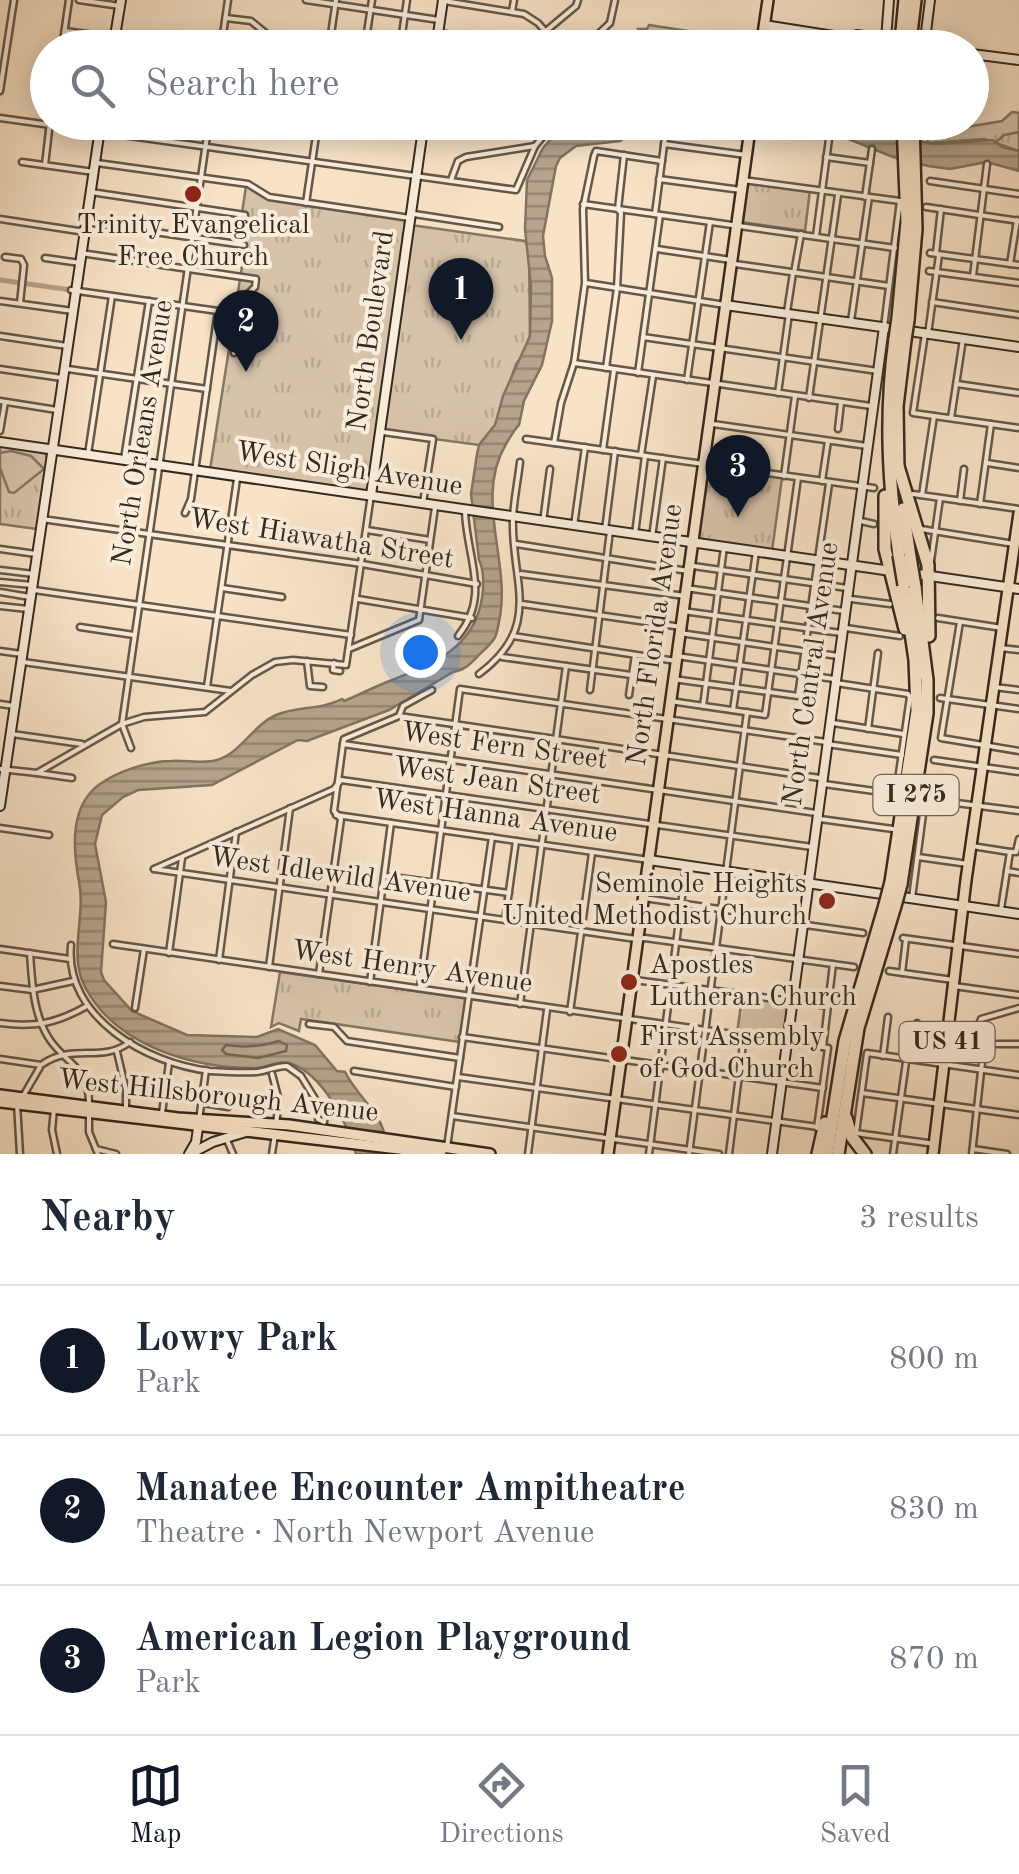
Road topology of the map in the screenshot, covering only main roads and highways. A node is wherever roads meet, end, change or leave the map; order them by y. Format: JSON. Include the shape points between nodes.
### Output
{"nodes":[{"id":1,"x":768,"y":0,"type":"edge"},
{"id":2,"x":906,"y":0,"type":"edge"},
{"id":3,"x":915,"y":0,"type":"edge"},
{"id":4,"x":763,"y":30,"type":"edge"},
{"id":5,"x":907,"y":30,"type":"edge"},
{"id":6,"x":908,"y":30,"type":"edge"},
{"id":7,"x":748,"y":140,"type":"edge"},
{"id":8,"x":909,"y":140,"type":"edge"},
{"id":9,"x":892,"y":465,"type":"junction"},
{"id":10,"x":1019,"y":511,"type":"edge"},
{"id":11,"x":1016,"y":549,"type":"edge"},
{"id":12,"x":899,"y":556,"type":"junction"},
{"id":13,"x":876,"y":568,"type":"road end"},
{"id":14,"x":910,"y":586,"type":"junction"},
{"id":15,"x":1014,"y":588,"type":"edge"},
{"id":16,"x":916,"y":660,"type":"junction"},
{"id":17,"x":927,"y":680,"type":"junction"},
{"id":18,"x":896,"y":883,"type":"junction"},
{"id":19,"x":890,"y":905,"type":"junction"},
{"id":20,"x":837,"y":1086,"type":"junction"},
{"id":21,"x":0,"y":1099,"type":"edge"},
{"id":22,"x":844,"y":1107,"type":"junction"},
{"id":23,"x":89,"y":1110,"type":"junction"},
{"id":24,"x":198,"y":1123,"type":"junction"},
{"id":25,"x":276,"y":1128,"type":"junction"},
{"id":26,"x":394,"y":1144,"type":"junction"},
{"id":27,"x":934,"y":1149,"type":"edge"},
{"id":28,"x":444,"y":1150,"type":"edge"},
{"id":29,"x":458,"y":1154,"type":"edge"},
{"id":30,"x":472,"y":1154,"type":"edge"},
{"id":31,"x":489,"y":1154,"type":"edge"},
{"id":32,"x":608,"y":1154,"type":"edge"},
{"id":33,"x":816,"y":1154,"type":"edge"},
{"id":34,"x":828,"y":1154,"type":"edge"},
{"id":35,"x":838,"y":1154,"type":"edge"},
{"id":36,"x":865,"y":1154,"type":"edge"}],
"edges":[{"from":1,"to":4,"type":"main road"},
{"from":2,"to":5,"type":"highway"},
{"from":3,"to":6,"type":"highway"},
{"from":7,"to":32,"type":"main road","name":"North Florida Avenue"},
{"from":8,"to":9,"type":"highway","number":"I 275","bridge":true,"via":[[903,319],[888,401]]},
{"from":9,"to":12,"type":"highway","number":"I 275"},
{"from":9,"to":12,"type":"highway","via":[[884,517]]},
{"from":9,"to":17,"type":"highway","via":[[928,565]]},
{"from":10,"to":11,"type":"main road","number":"US 41"},
{"from":11,"to":15,"type":"main road","number":"US 41"},
{"from":12,"to":13,"type":"highway"},
{"from":12,"to":14,"type":"highway","number":"I 275","bridge":true},
{"from":12,"to":16,"type":"highway","via":[[892,584]]},
{"from":14,"to":16,"type":"highway","number":"I 275"},
{"from":14,"to":17,"type":"highway","number":"I 275"},
{"from":15,"to":27,"type":"main road","number":"US 41","via":[[977,806]]},
{"from":16,"to":18,"type":"highway","number":"I 275","via":[[915,732]]},
{"from":17,"to":18,"type":"highway","number":"I 275","via":[[924,746]]},
{"from":18,"to":19,"type":"highway","number":"I 275","bridge":true},
{"from":19,"to":20,"type":"highway","number":"I 275","via":[[852,1013]]},
{"from":19,"to":22,"type":"highway","number":"I 275"},
{"from":20,"to":33,"type":"highway"},
{"from":20,"to":34,"type":"highway","number":"I 275"},
{"from":21,"to":23,"type":"main road","name":"West Hillsborough Avenue"},
{"from":22,"to":35,"type":"highway","number":"I 275"},
{"from":22,"to":36,"type":"highway"},
{"from":23,"to":24,"type":"main road","name":"West Hillsborough Avenue"},
{"from":23,"to":24,"type":"main road","name":"West Hillsborough Avenue"},
{"from":24,"to":25,"type":"main road","name":"West Hillsborough Avenue"},
{"from":24,"to":25,"type":"main road","name":"West Hillsborough Avenue"},
{"from":25,"to":26,"type":"main road","name":"West Hillsborough Avenue"},
{"from":25,"to":26,"type":"main road","name":"West Hillsborough Avenue","via":[[338,1131]]},
{"from":26,"to":28,"type":"main road","name":"West Hillsborough Avenue"},
{"from":26,"to":28,"type":"main road","name":"West Hillsborough Avenue"},
{"from":28,"to":31,"type":"main road","name":"West Hillsborough Avenue"},
{"from":29,"to":30,"type":"main road"}]}
